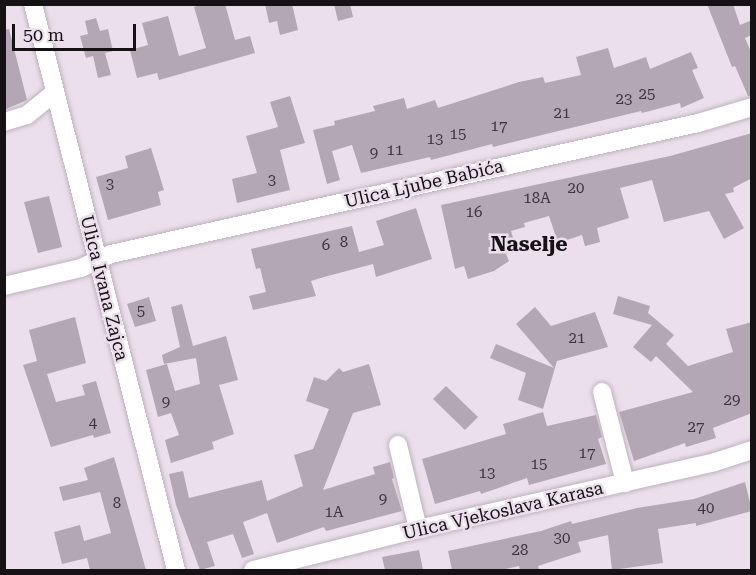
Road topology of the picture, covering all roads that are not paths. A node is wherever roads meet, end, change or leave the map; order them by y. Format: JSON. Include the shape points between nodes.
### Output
{"nodes":[{"id":1,"x":33,"y":4,"type":"edge"},
{"id":2,"x":55,"y":92,"type":"junction"},
{"id":3,"x":752,"y":106,"type":"edge"},
{"id":4,"x":4,"y":122,"type":"edge"},
{"id":5,"x":97,"y":261,"type":"junction"},
{"id":6,"x":4,"y":286,"type":"edge"},
{"id":7,"x":602,"y":392,"type":"dead end"},
{"id":8,"x":398,"y":445,"type":"dead end"},
{"id":9,"x":752,"y":450,"type":"edge"},
{"id":10,"x":625,"y":483,"type":"junction"},
{"id":11,"x":418,"y":530,"type":"junction"},
{"id":12,"x":176,"y":570,"type":"edge"},
{"id":13,"x":253,"y":570,"type":"edge"}],
"edges":[{"from":1,"to":2,"type":"street","name":"Ulica Ivana Zajca"},
{"from":2,"to":4,"type":"street","via":[[27,115]]},
{"from":2,"to":5,"type":"street","name":"Ulica Ivana Zajca"},
{"from":3,"to":5,"type":"street","name":"Ulica Ljube Babića","via":[[698,123],[111,254]]},
{"from":5,"to":6,"type":"street","name":"Ulica Ljube Babića"},
{"from":5,"to":12,"type":"street","name":"Ulica Ivana Zajca"},
{"from":7,"to":10,"type":"street"},
{"from":8,"to":11,"type":"street"},
{"from":9,"to":10,"type":"street","name":"Ulica Vjekoslava Karasa"},
{"from":10,"to":11,"type":"street","name":"Ulica Vjekoslava Karasa"},
{"from":11,"to":13,"type":"street","name":"Ulica Vjekoslava Karasa"}]}
